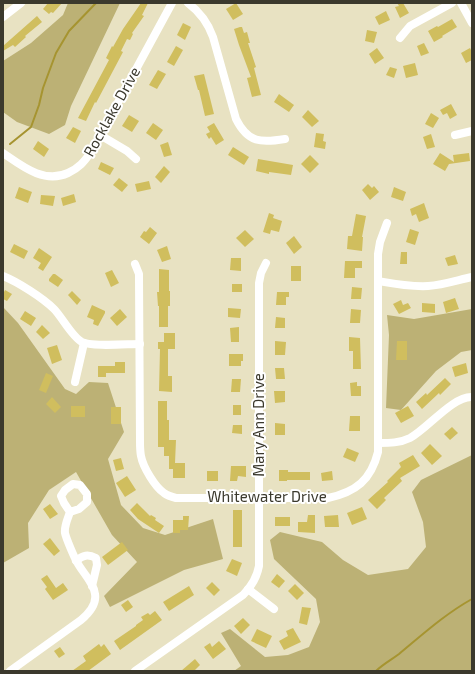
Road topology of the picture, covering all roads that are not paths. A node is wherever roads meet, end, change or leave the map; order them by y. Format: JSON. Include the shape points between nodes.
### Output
{"nodes":[{"id":1,"x":22,"y":3,"type":"edge"},
{"id":2,"x":172,"y":3,"type":"edge"},
{"id":3,"x":188,"y":3,"type":"edge"},
{"id":4,"x":452,"y":3,"type":"edge"},
{"id":5,"x":461,"y":3,"type":"edge"},
{"id":6,"x":3,"y":17,"type":"edge"},
{"id":7,"x":472,"y":23,"type":"edge"},
{"id":8,"x":400,"y":38,"type":"dead end"},
{"id":9,"x":472,"y":131,"type":"edge"},
{"id":10,"x":100,"y":135,"type":"junction"},
{"id":11,"x":455,"y":135,"type":"dead end"},
{"id":12,"x":285,"y":139,"type":"dead end"},
{"id":13,"x":3,"y":153,"type":"edge"},
{"id":14,"x":136,"y":158,"type":"dead end"},
{"id":15,"x":387,"y":223,"type":"dead end"},
{"id":16,"x":266,"y":263,"type":"dead end"},
{"id":17,"x":135,"y":264,"type":"dead end"},
{"id":18,"x":3,"y":276,"type":"edge"},
{"id":19,"x":472,"y":277,"type":"edge"},
{"id":20,"x":378,"y":281,"type":"junction"},
{"id":21,"x":84,"y":343,"type":"junction"},
{"id":22,"x":140,"y":344,"type":"junction"},
{"id":23,"x":75,"y":382,"type":"dead end"},
{"id":24,"x":472,"y":397,"type":"edge"},
{"id":25,"x":379,"y":443,"type":"junction"},
{"id":26,"x":260,"y":498,"type":"junction"},
{"id":27,"x":70,"y":512,"type":"dead end"},
{"id":28,"x":76,"y":561,"type":"junction"},
{"id":29,"x":92,"y":586,"type":"junction"},
{"id":30,"x":248,"y":589,"type":"junction"},
{"id":31,"x":274,"y":609,"type":"dead end"},
{"id":32,"x":10,"y":671,"type":"edge"},
{"id":33,"x":135,"y":671,"type":"edge"}],
"edges":[{"from":1,"to":6,"type":"street"},
{"from":2,"to":10,"type":"street","name":"Rocklake Drive"},
{"from":3,"to":12,"type":"street","via":[[201,15],[213,37],[239,126],[248,136],[259,141]]},
{"from":4,"to":8,"type":"street","via":[[410,26]]},
{"from":5,"to":7,"type":"street"},
{"from":9,"to":11,"type":"street"},
{"from":10,"to":13,"type":"street","name":"Rocklake Drive","via":[[82,164],[60,176],[39,174]]},
{"from":10,"to":14,"type":"street"},
{"from":15,"to":20,"type":"street","name":"Whitewater Drive","via":[[378,254]]},
{"from":16,"to":26,"type":"street","name":"Mary Ann Drive","via":[[259,283]]},
{"from":17,"to":22,"type":"street","name":"Whitewater Drive","via":[[139,278]]},
{"from":18,"to":21,"type":"street","via":[[50,304],[78,340]]},
{"from":19,"to":20,"type":"street","via":[[427,286]]},
{"from":20,"to":25,"type":"street","name":"Whitewater Drive"},
{"from":21,"to":22,"type":"street"},
{"from":21,"to":23,"type":"street"},
{"from":22,"to":26,"type":"street","name":"Whitewater Drive","via":[[140,455],[156,484],[163,492],[176,498]]},
{"from":24,"to":25,"type":"street","via":[[453,404],[409,438]]},
{"from":25,"to":26,"type":"street","name":"Whitewater Drive","via":[[373,468],[350,492],[328,498]]},
{"from":26,"to":30,"type":"street","name":"Mary Ann Drive","via":[[259,566],[255,579]]},
{"from":27,"to":28,"type":"street","via":[[65,533]]},
{"from":28,"to":29,"type":"street"},
{"from":28,"to":29,"type":"street","via":[[86,555],[96,558]]},
{"from":29,"to":32,"type":"street","via":[[96,596],[88,614]]},
{"from":30,"to":31,"type":"street"},
{"from":30,"to":33,"type":"street","name":"Mary Ann Drive","via":[[235,602]]}]}
